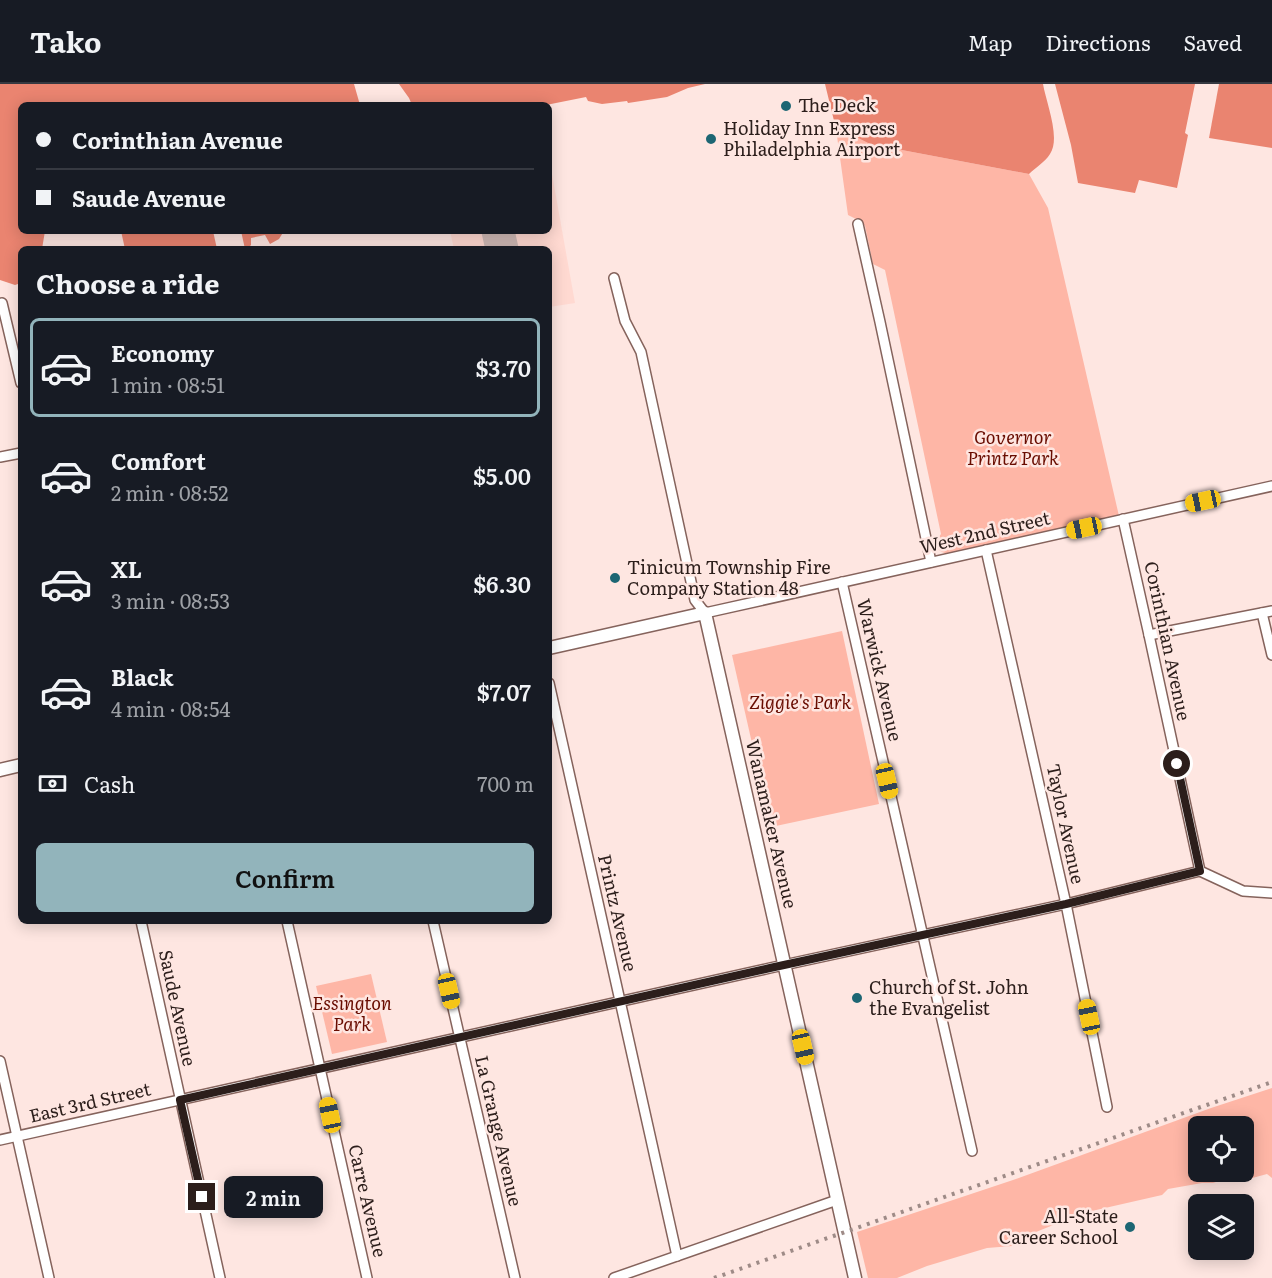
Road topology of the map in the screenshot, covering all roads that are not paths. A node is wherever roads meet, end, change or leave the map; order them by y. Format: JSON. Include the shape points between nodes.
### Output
{"nodes":[{"id":1,"x":858,"y":224,"type":"dead end"},
{"id":2,"x":614,"y":278,"type":"dead end"},
{"id":3,"x":2,"y":303,"type":"dead end"},
{"id":4,"x":18,"y":370,"type":"edge"},
{"id":5,"x":18,"y":454,"type":"edge"},
{"id":6,"x":0,"y":457,"type":"edge"},
{"id":7,"x":1272,"y":486,"type":"edge"},
{"id":8,"x":1123,"y":519,"type":"junction"},
{"id":9,"x":986,"y":550,"type":"junction"},
{"id":10,"x":931,"y":562,"type":"junction"},
{"id":11,"x":842,"y":582,"type":"junction"},
{"id":12,"x":1267,"y":612,"type":"edge"},
{"id":13,"x":705,"y":613,"type":"junction"},
{"id":14,"x":1149,"y":635,"type":"junction"},
{"id":15,"x":552,"y":647,"type":"edge"},
{"id":16,"x":1272,"y":655,"type":"edge"},
{"id":17,"x":552,"y":696,"type":"edge"},
{"id":18,"x":18,"y":766,"type":"edge"},
{"id":19,"x":0,"y":770,"type":"edge"},
{"id":20,"x":1200,"y":871,"type":"junction"},
{"id":21,"x":1272,"y":893,"type":"edge"},
{"id":22,"x":1066,"y":904,"type":"junction"},
{"id":23,"x":142,"y":924,"type":"edge"},
{"id":24,"x":288,"y":924,"type":"edge"},
{"id":25,"x":434,"y":924,"type":"edge"},
{"id":26,"x":923,"y":935,"type":"junction"},
{"id":27,"x":784,"y":965,"type":"junction"},
{"id":28,"x":620,"y":1001,"type":"junction"},
{"id":29,"x":460,"y":1037,"type":"junction"},
{"id":30,"x":0,"y":1061,"type":"edge"},
{"id":31,"x":320,"y":1068,"type":"junction"},
{"id":32,"x":180,"y":1100,"type":"junction"},
{"id":33,"x":1107,"y":1107,"type":"dead end"},
{"id":34,"x":17,"y":1136,"type":"junction"},
{"id":35,"x":0,"y":1140,"type":"edge"},
{"id":36,"x":972,"y":1150,"type":"dead end"},
{"id":37,"x":837,"y":1200,"type":"junction"},
{"id":38,"x":677,"y":1256,"type":"junction"},
{"id":39,"x":49,"y":1278,"type":"edge"},
{"id":40,"x":220,"y":1278,"type":"edge"},
{"id":41,"x":367,"y":1278,"type":"edge"},
{"id":42,"x":516,"y":1278,"type":"edge"},
{"id":43,"x":614,"y":1278,"type":"edge"},
{"id":44,"x":855,"y":1278,"type":"edge"}],
"edges":[{"from":1,"to":10,"type":"street"},
{"from":2,"to":13,"type":"street","name":"Wanamaker Avenue","via":[[625,321],[641,352],[695,600]]},
{"from":3,"to":4,"type":"street"},
{"from":5,"to":6,"type":"street"},
{"from":7,"to":8,"type":"street","name":"West 2nd Street"},
{"from":8,"to":9,"type":"street","name":"West 2nd Street"},
{"from":8,"to":14,"type":"street","name":"Corinthian Avenue"},
{"from":9,"to":10,"type":"street","name":"West 2nd Street"},
{"from":9,"to":22,"type":"street","name":"Taylor Avenue"},
{"from":10,"to":11,"type":"street","name":"West 2nd Street"},
{"from":11,"to":13,"type":"street","name":"West 2nd Street"},
{"from":11,"to":26,"type":"street","name":"Warwick Avenue"},
{"from":12,"to":14,"type":"street"},
{"from":12,"to":16,"type":"street"},
{"from":13,"to":15,"type":"street"},
{"from":13,"to":27,"type":"street","name":"Wanamaker Avenue"},
{"from":14,"to":20,"type":"street","name":"Corinthian Avenue"},
{"from":17,"to":28,"type":"street","name":"Printz Avenue"},
{"from":18,"to":19,"type":"street"},
{"from":20,"to":21,"type":"street","via":[[1243,891]]},
{"from":20,"to":22,"type":"street","name":"East 3rd Street"},
{"from":22,"to":26,"type":"street","name":"East 3rd Street"},
{"from":22,"to":33,"type":"street","name":"Taylor Avenue"},
{"from":23,"to":32,"type":"street","name":"Saude Avenue"},
{"from":24,"to":31,"type":"street","name":"Carre Avenue"},
{"from":25,"to":29,"type":"street","name":"La Grange Avenue"},
{"from":26,"to":27,"type":"street","name":"East 3rd Street"},
{"from":26,"to":36,"type":"street","name":"Warwick Avenue"},
{"from":27,"to":28,"type":"street","name":"East 3rd Street"},
{"from":27,"to":37,"type":"street","name":"Wanamaker Avenue"},
{"from":28,"to":29,"type":"street","name":"East 3rd Street"},
{"from":28,"to":38,"type":"street","name":"Printz Avenue"},
{"from":29,"to":31,"type":"street","name":"East 3rd Street"},
{"from":29,"to":42,"type":"street","name":"La Grange Avenue"},
{"from":30,"to":34,"type":"street"},
{"from":31,"to":32,"type":"street","name":"East 3rd Street"},
{"from":31,"to":41,"type":"street","name":"Carre Avenue"},
{"from":32,"to":34,"type":"street","name":"East 3rd Street"},
{"from":32,"to":40,"type":"street","name":"Saude Avenue"},
{"from":34,"to":35,"type":"street","name":"East 3rd Street"},
{"from":34,"to":39,"type":"street"},
{"from":37,"to":38,"type":"street"},
{"from":37,"to":44,"type":"street","name":"Wanamaker Avenue"},
{"from":38,"to":43,"type":"street"}]}
